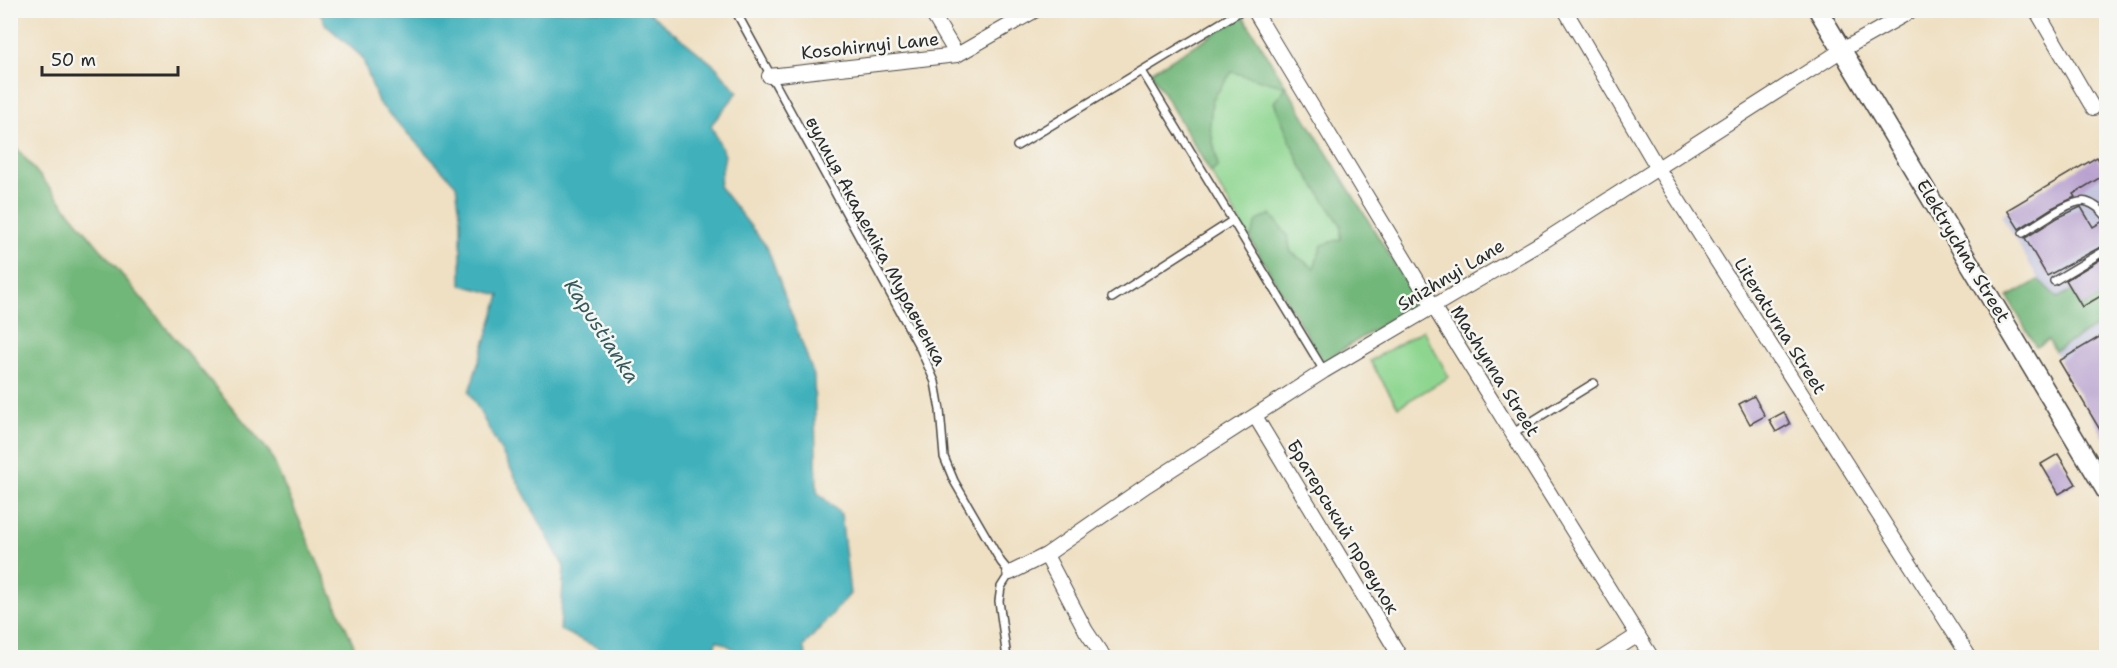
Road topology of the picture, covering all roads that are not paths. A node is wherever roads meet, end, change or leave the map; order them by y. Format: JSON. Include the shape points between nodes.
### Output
{"nodes":[{"id":1,"x":735,"y":10,"type":"edge"},
{"id":2,"x":930,"y":10,"type":"edge"},
{"id":3,"x":1036,"y":10,"type":"edge"},
{"id":4,"x":1242,"y":10,"type":"edge"},
{"id":5,"x":1254,"y":10,"type":"edge"},
{"id":6,"x":1565,"y":10,"type":"edge"},
{"id":7,"x":1818,"y":10,"type":"edge"},
{"id":8,"x":1913,"y":10,"type":"edge"},
{"id":9,"x":2036,"y":10,"type":"edge"},
{"id":10,"x":1842,"y":50,"type":"junction"},
{"id":11,"x":957,"y":55,"type":"junction"},
{"id":12,"x":1142,"y":71,"type":"junction"},
{"id":13,"x":770,"y":76,"type":"junction"},
{"id":14,"x":2093,"y":108,"type":"dead end"},
{"id":15,"x":1017,"y":146,"type":"dead end"},
{"id":16,"x":1657,"y":167,"type":"junction"},
{"id":17,"x":2106,"y":216,"type":"edge"},
{"id":18,"x":1232,"y":221,"type":"junction"},
{"id":19,"x":2023,"y":233,"type":"dead end"},
{"id":20,"x":2106,"y":250,"type":"edge"},
{"id":21,"x":2054,"y":281,"type":"dead end"},
{"id":22,"x":1112,"y":298,"type":"dead end"},
{"id":23,"x":1433,"y":306,"type":"junction"},
{"id":24,"x":1324,"y":371,"type":"junction"},
{"id":25,"x":1594,"y":383,"type":"dead end"},
{"id":26,"x":1255,"y":416,"type":"junction"},
{"id":27,"x":1513,"y":433,"type":"junction"},
{"id":28,"x":2106,"y":491,"type":"edge"},
{"id":29,"x":1046,"y":555,"type":"junction"},
{"id":30,"x":1010,"y":573,"type":"junction"},
{"id":31,"x":1638,"y":635,"type":"junction"},
{"id":32,"x":1007,"y":657,"type":"edge"},
{"id":33,"x":1104,"y":657,"type":"edge"},
{"id":34,"x":1401,"y":657,"type":"edge"},
{"id":35,"x":1602,"y":657,"type":"edge"},
{"id":36,"x":1652,"y":657,"type":"edge"},
{"id":37,"x":1970,"y":657,"type":"edge"}],
"edges":[{"from":1,"to":13,"type":"lane","name":"вулиця Академіка Муравченка"},
{"from":2,"to":11,"type":"street"},
{"from":3,"to":11,"type":"street","name":"Kosohirnyi Lane"},
{"from":4,"to":12,"type":"lane"},
{"from":5,"to":23,"type":"street","name":"Mashynna Street"},
{"from":6,"to":16,"type":"street","name":"Literaturna Street"},
{"from":7,"to":10,"type":"street","name":"Elektrychna Street"},
{"from":8,"to":10,"type":"street","name":"Snizhnyi Lane"},
{"from":9,"to":14,"type":"street"},
{"from":10,"to":16,"type":"street","name":"Snizhnyi Lane"},
{"from":10,"to":28,"type":"street","name":"Elektrychna Street"},
{"from":11,"to":13,"type":"street","name":"Kosohirnyi Lane"},
{"from":12,"to":15,"type":"lane"},
{"from":12,"to":18,"type":"lane"},
{"from":13,"to":30,"type":"lane","name":"вулиця Академіка Муравченка","via":[[920,348],[935,382],[944,457],[954,482]]},
{"from":16,"to":23,"type":"street","name":"Snizhnyi Lane","via":[[1544,241]]},
{"from":16,"to":37,"type":"street","name":"Literaturna Street"},
{"from":17,"to":19,"type":"lane","via":[[2085,201],[2073,203]]},
{"from":18,"to":22,"type":"lane"},
{"from":18,"to":24,"type":"lane"},
{"from":20,"to":21,"type":"lane"},
{"from":23,"to":24,"type":"street","name":"Snizhnyi Lane"},
{"from":23,"to":27,"type":"street","name":"Mashynna Street"},
{"from":24,"to":26,"type":"street","name":"Snizhnyi Lane"},
{"from":25,"to":27,"type":"lane"},
{"from":26,"to":29,"type":"street","name":"Snizhnyi Lane"},
{"from":26,"to":34,"type":"street","name":"Братерський провулок"},
{"from":27,"to":31,"type":"street","name":"Mashynna Street"},
{"from":29,"to":30,"type":"street","name":"Snizhnyi Lane"},
{"from":29,"to":33,"type":"street"},
{"from":30,"to":32,"type":"lane","via":[[1001,587],[999,602]]},
{"from":31,"to":35,"type":"street"},
{"from":31,"to":36,"type":"street","name":"Mashynna Street"}]}
